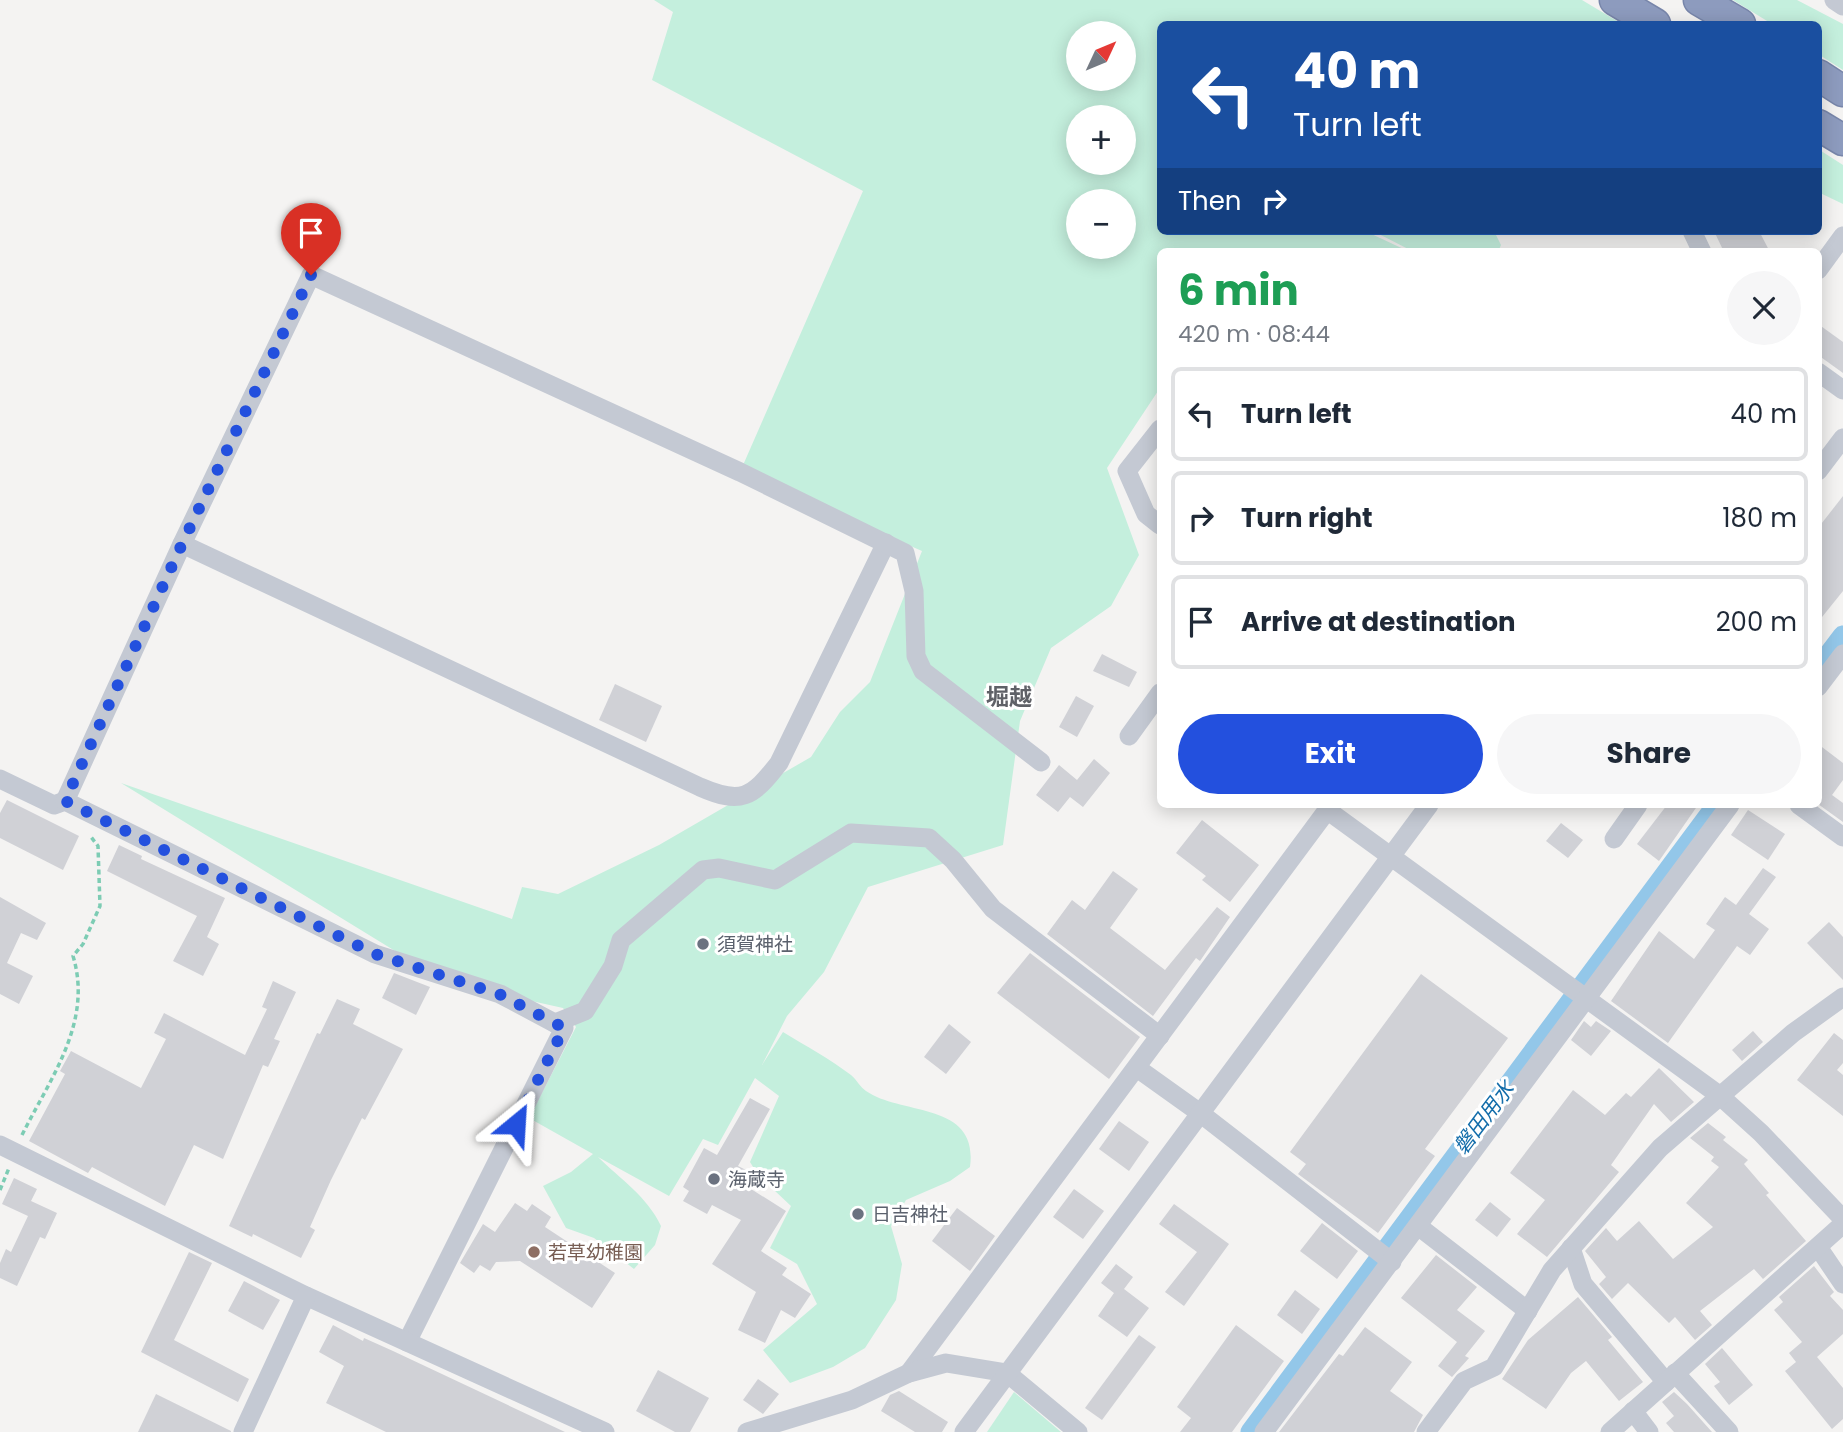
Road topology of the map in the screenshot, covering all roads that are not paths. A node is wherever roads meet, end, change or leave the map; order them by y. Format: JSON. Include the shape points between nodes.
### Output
{"nodes":[{"id":1,"x":1615,"y":0,"type":"edge"},
{"id":2,"x":1699,"y":0,"type":"edge"},
{"id":3,"x":1834,"y":0,"type":"edge"},
{"id":4,"x":1843,"y":6,"type":"edge"},
{"id":5,"x":1650,"y":21,"type":"edge"},
{"id":6,"x":1735,"y":21,"type":"edge"},
{"id":7,"x":1822,"y":78,"type":"edge"},
{"id":8,"x":1843,"y":91,"type":"edge"},
{"id":9,"x":1822,"y":127,"type":"edge"},
{"id":10,"x":1843,"y":140,"type":"edge"},
{"id":11,"x":1843,"y":236,"type":"edge"},
{"id":12,"x":1822,"y":265,"type":"edge"},
{"id":13,"x":1822,"y":375,"type":"edge"},
{"id":14,"x":1843,"y":390,"type":"edge"},
{"id":15,"x":1157,"y":433,"type":"edge"},
{"id":16,"x":1843,"y":439,"type":"edge"},
{"id":17,"x":1822,"y":466,"type":"edge"},
{"id":18,"x":1157,"y":523,"type":"edge"},
{"id":19,"x":886,"y":543,"type":"junction"},
{"id":20,"x":182,"y":544,"type":"junction"},
{"id":21,"x":1843,"y":654,"type":"edge"},
{"id":22,"x":1822,"y":682,"type":"edge"},
{"id":23,"x":1157,"y":697,"type":"edge"},
{"id":24,"x":1129,"y":736,"type":"dead end"},
{"id":25,"x":1041,"y":762,"type":"dead end"},
{"id":26,"x":0,"y":779,"type":"edge"},
{"id":27,"x":65,"y":801,"type":"junction"},
{"id":28,"x":1328,"y":808,"type":"edge"},
{"id":29,"x":1330,"y":808,"type":"edge"},
{"id":30,"x":1427,"y":808,"type":"edge"},
{"id":31,"x":1636,"y":808,"type":"edge"},
{"id":32,"x":1729,"y":808,"type":"edge"},
{"id":33,"x":1803,"y":808,"type":"edge"},
{"id":34,"x":1843,"y":837,"type":"edge"},
{"id":35,"x":1614,"y":839,"type":"dead end"},
{"id":36,"x":1391,"y":858,"type":"junction"},
{"id":37,"x":1843,"y":997,"type":"edge"},
{"id":38,"x":1586,"y":1000,"type":"junction"},
{"id":39,"x":555,"y":1023,"type":"junction"},
{"id":40,"x":1160,"y":1036,"type":"junction"},
{"id":41,"x":1137,"y":1068,"type":"junction"},
{"id":42,"x":1719,"y":1095,"type":"junction"},
{"id":43,"x":1200,"y":1113,"type":"junction"},
{"id":44,"x":7,"y":1148,"type":"edge"},
{"id":45,"x":1843,"y":1222,"type":"edge"},
{"id":46,"x":1418,"y":1226,"type":"junction"},
{"id":47,"x":1818,"y":1247,"type":"junction"},
{"id":48,"x":1571,"y":1248,"type":"junction"},
{"id":49,"x":1392,"y":1262,"type":"junction"},
{"id":50,"x":1843,"y":1284,"type":"edge"},
{"id":51,"x":306,"y":1296,"type":"junction"},
{"id":52,"x":1528,"y":1311,"type":"junction"},
{"id":53,"x":407,"y":1342,"type":"junction"},
{"id":54,"x":909,"y":1373,"type":"junction"},
{"id":55,"x":1007,"y":1373,"type":"junction"},
{"id":56,"x":1671,"y":1378,"type":"junction"},
{"id":57,"x":1633,"y":1411,"type":"junction"},
{"id":58,"x":599,"y":1431,"type":"edge"},
{"id":59,"x":243,"y":1432,"type":"edge"},
{"id":60,"x":747,"y":1432,"type":"edge"},
{"id":61,"x":964,"y":1432,"type":"edge"},
{"id":62,"x":1078,"y":1432,"type":"edge"},
{"id":63,"x":1264,"y":1432,"type":"edge"},
{"id":64,"x":1426,"y":1432,"type":"edge"},
{"id":65,"x":1610,"y":1432,"type":"edge"},
{"id":66,"x":1649,"y":1432,"type":"edge"},
{"id":67,"x":1729,"y":1432,"type":"edge"}],
"edges":[{"from":1,"to":5,"type":"highway"},
{"from":2,"to":6,"type":"highway"},
{"from":3,"to":4,"type":"street"},
{"from":7,"to":8,"type":"highway"},
{"from":9,"to":10,"type":"highway"},
{"from":11,"to":12,"type":"street"},
{"from":13,"to":14,"type":"street"},
{"from":15,"to":18,"type":"street","via":[[1127,471],[1146,514]]},
{"from":16,"to":17,"type":"street"},
{"from":19,"to":20,"type":"street","via":[[779,764],[763,783],[738,798],[699,787]]},
{"from":19,"to":20,"type":"street","via":[[311,275]]},
{"from":19,"to":25,"type":"street","via":[[905,553],[914,591],[916,656],[923,671]]},
{"from":20,"to":27,"type":"street"},
{"from":21,"to":22,"type":"street"},
{"from":23,"to":24,"type":"street"},
{"from":26,"to":27,"type":"street","via":[[54,805]]},
{"from":27,"to":39,"type":"street","via":[[375,954],[499,994]]},
{"from":28,"to":40,"type":"street"},
{"from":29,"to":36,"type":"street"},
{"from":30,"to":36,"type":"street"},
{"from":31,"to":35,"type":"street"},
{"from":32,"to":38,"type":"street"},
{"from":33,"to":34,"type":"street"},
{"from":36,"to":38,"type":"street"},
{"from":36,"to":43,"type":"street"},
{"from":37,"to":42,"type":"street"},
{"from":38,"to":42,"type":"street"},
{"from":38,"to":46,"type":"street"},
{"from":39,"to":40,"type":"street","via":[[585,1011],[613,966],[621,940],[703,870],[719,868],[775,880],[851,833],[929,838],[993,909]]},
{"from":39,"to":53,"type":"street","via":[[564,1028]]},
{"from":40,"to":41,"type":"street"},
{"from":41,"to":43,"type":"street"},
{"from":41,"to":54,"type":"street"},
{"from":42,"to":45,"type":"street","via":[[1761,1133]]},
{"from":42,"to":48,"type":"street","via":[[1660,1148]]},
{"from":43,"to":49,"type":"street"},
{"from":43,"to":55,"type":"street"},
{"from":44,"to":51,"type":"street"},
{"from":45,"to":47,"type":"street"},
{"from":46,"to":49,"type":"street"},
{"from":46,"to":52,"type":"street"},
{"from":47,"to":50,"type":"street"},
{"from":47,"to":56,"type":"street"},
{"from":48,"to":52,"type":"street"},
{"from":48,"to":56,"type":"street","via":[[1583,1283]]},
{"from":49,"to":63,"type":"street"},
{"from":51,"to":53,"type":"street"},
{"from":51,"to":59,"type":"street"},
{"from":52,"to":64,"type":"street","via":[[1494,1367],[1464,1381]]},
{"from":53,"to":58,"type":"street"},
{"from":54,"to":55,"type":"street","via":[[946,1363]]},
{"from":54,"to":60,"type":"street","via":[[852,1400]]},
{"from":55,"to":61,"type":"street"},
{"from":55,"to":62,"type":"street"},
{"from":56,"to":57,"type":"street"},
{"from":56,"to":67,"type":"street"},
{"from":57,"to":65,"type":"street"},
{"from":57,"to":66,"type":"street"}]}
